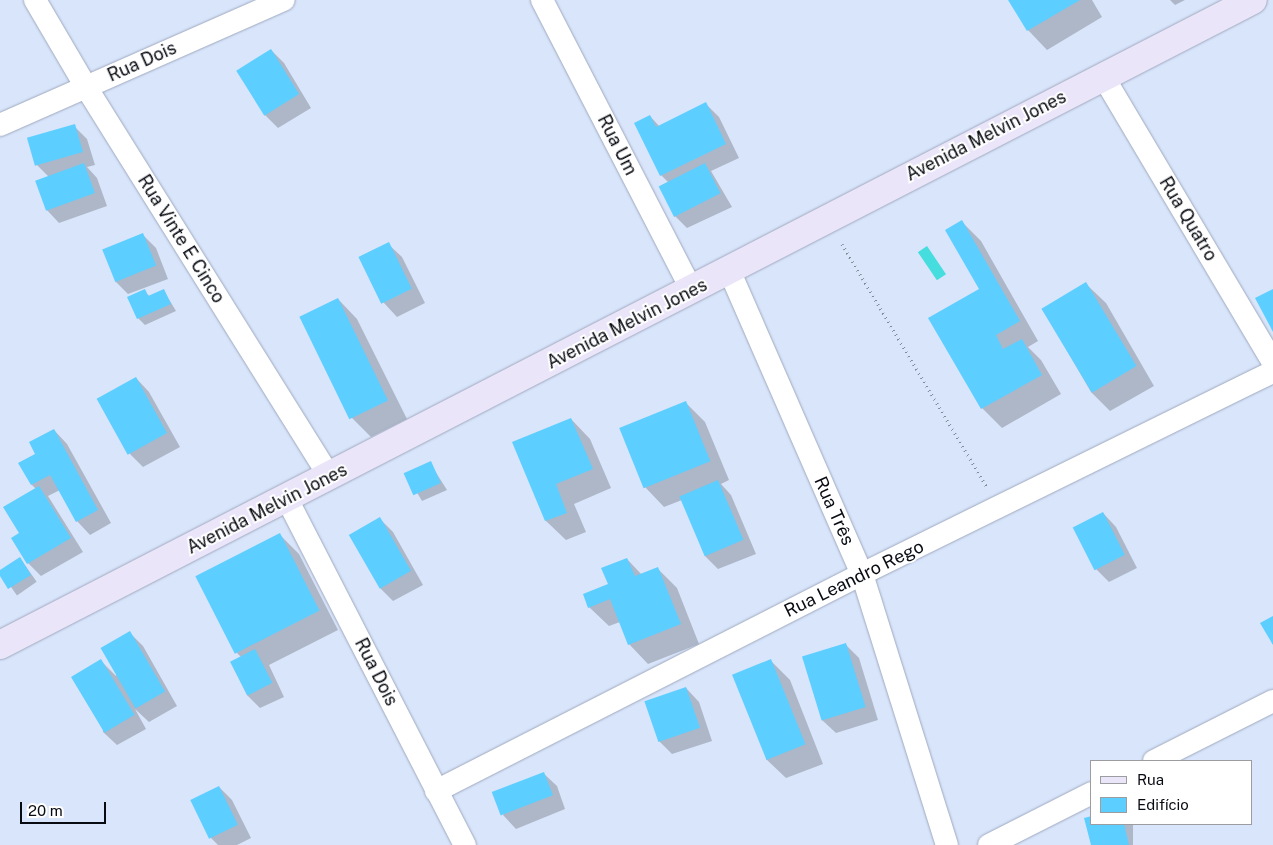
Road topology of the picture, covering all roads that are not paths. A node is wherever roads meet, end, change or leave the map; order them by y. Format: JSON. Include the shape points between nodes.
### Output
{"nodes":[{"id":1,"x":35,"y":0,"type":"edge"},
{"id":2,"x":284,"y":0,"type":"edge"},
{"id":3,"x":542,"y":0,"type":"edge"},
{"id":4,"x":1253,"y":0,"type":"edge"},
{"id":5,"x":1103,"y":76,"type":"junction"},
{"id":6,"x":86,"y":87,"type":"junction"},
{"id":7,"x":0,"y":125,"type":"edge"},
{"id":8,"x":729,"y":270,"type":"junction"},
{"id":9,"x":692,"y":290,"type":"junction"},
{"id":10,"x":1273,"y":362,"type":"edge"},
{"id":11,"x":1273,"y":372,"type":"edge"},
{"id":12,"x":330,"y":477,"type":"junction"},
{"id":13,"x":287,"y":499,"type":"junction"},
{"id":14,"x":862,"y":574,"type":"junction"},
{"id":15,"x":0,"y":645,"type":"edge"},
{"id":16,"x":1273,"y":701,"type":"edge"},
{"id":17,"x":1156,"y":760,"type":"edge"},
{"id":18,"x":436,"y":791,"type":"junction"},
{"id":19,"x":1090,"y":794,"type":"edge"},
{"id":20,"x":465,"y":845,"type":"edge"},
{"id":21,"x":947,"y":845,"type":"edge"},
{"id":22,"x":989,"y":845,"type":"edge"}],
"edges":[{"from":1,"to":6,"type":"street","name":"Rua Vinte E Cinco"},
{"from":2,"to":6,"type":"street","name":"Rua Dois"},
{"from":3,"to":9,"type":"street","name":"Rua Um"},
{"from":4,"to":5,"type":"main road","name":"Avenida Melvin Jones"},
{"from":5,"to":8,"type":"main road","name":"Avenida Melvin Jones"},
{"from":5,"to":10,"type":"street","name":"Rua Quatro"},
{"from":6,"to":7,"type":"street","name":"Rua Dois"},
{"from":6,"to":12,"type":"street","name":"Rua Vinte E Cinco"},
{"from":8,"to":9,"type":"main road","name":"Avenida Melvin Jones"},
{"from":8,"to":14,"type":"street","name":"Rua Três"},
{"from":9,"to":12,"type":"main road","name":"Avenida Melvin Jones"},
{"from":11,"to":14,"type":"street","name":"Rua Leandro Rego"},
{"from":12,"to":13,"type":"main road","name":"Avenida Melvin Jones"},
{"from":13,"to":15,"type":"main road","name":"Avenida Melvin Jones"},
{"from":13,"to":18,"type":"street","name":"Rua Dois"},
{"from":14,"to":18,"type":"street","name":"Rua Leandro Rego"},
{"from":14,"to":21,"type":"street","name":"Rua Três"},
{"from":16,"to":17,"type":"street"},
{"from":18,"to":20,"type":"street","name":"Rua Dois"},
{"from":19,"to":22,"type":"street"}]}
